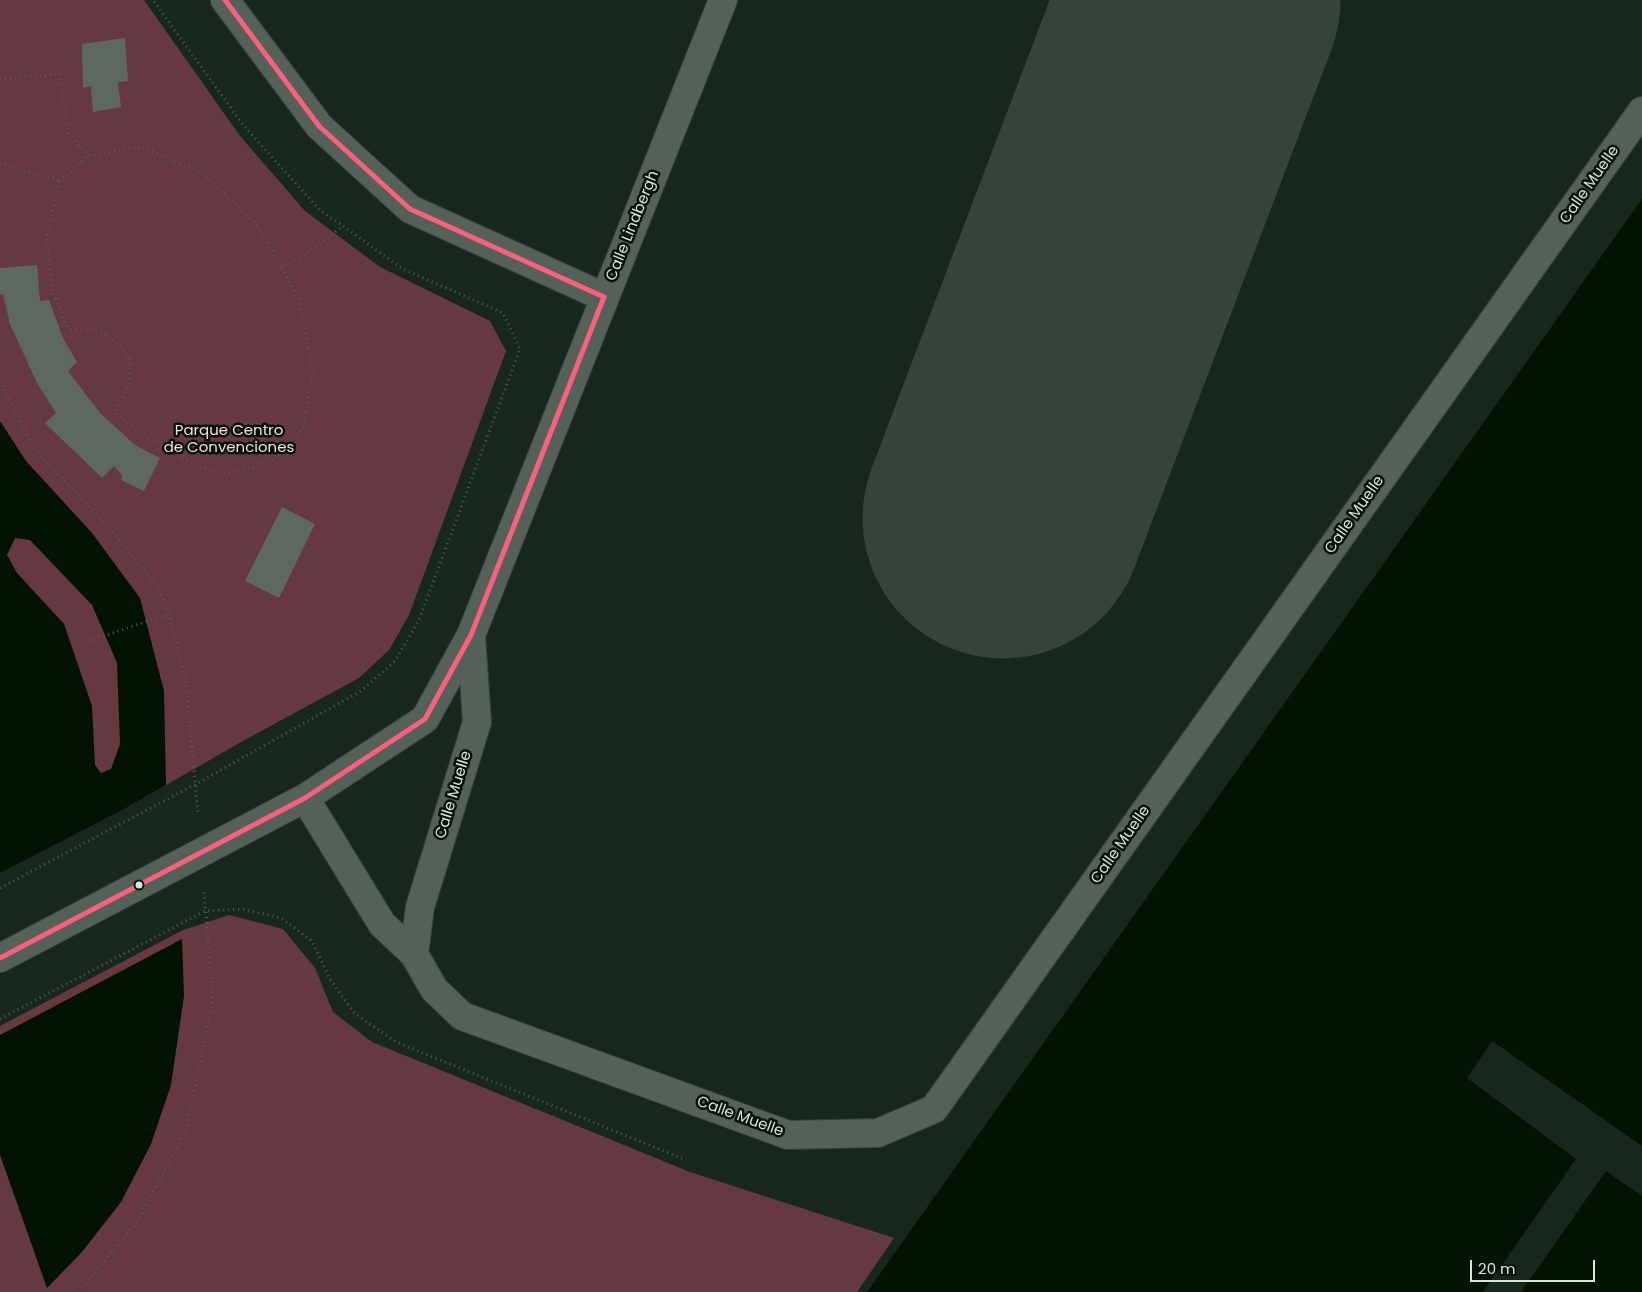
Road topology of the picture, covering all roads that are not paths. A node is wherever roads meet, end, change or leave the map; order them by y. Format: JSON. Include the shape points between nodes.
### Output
{"nodes":[{"id":1,"x":225,"y":0,"type":"edge"},
{"id":2,"x":723,"y":0,"type":"edge"},
{"id":3,"x":1642,"y":111,"type":"edge"},
{"id":4,"x":604,"y":297,"type":"junction"},
{"id":5,"x":471,"y":635,"type":"junction"},
{"id":6,"x":305,"y":798,"type":"junction"},
{"id":7,"x":414,"y":954,"type":"junction"},
{"id":8,"x":0,"y":958,"type":"edge"}],
"edges":[{"from":1,"to":4,"type":"street","via":[[319,126],[410,209]]},
{"from":2,"to":4,"type":"street","name":"Calle Lindbergh"},
{"from":3,"to":7,"type":"street","name":"Calle Muelle","via":[[934,1109],[878,1133],[788,1134],[462,1016],[434,989]]},
{"from":4,"to":5,"type":"street","name":"Calle Lindbergh"},
{"from":5,"to":6,"type":"street","name":"Calle Lindbergh","via":[[425,720]]},
{"from":5,"to":7,"type":"street","name":"Calle Muelle","via":[[477,722],[420,906]]},
{"from":6,"to":7,"type":"street","name":"Calle Muelle","via":[[382,924]]},
{"from":6,"to":8,"type":"street","name":"Calle Lindbergh"}]}
